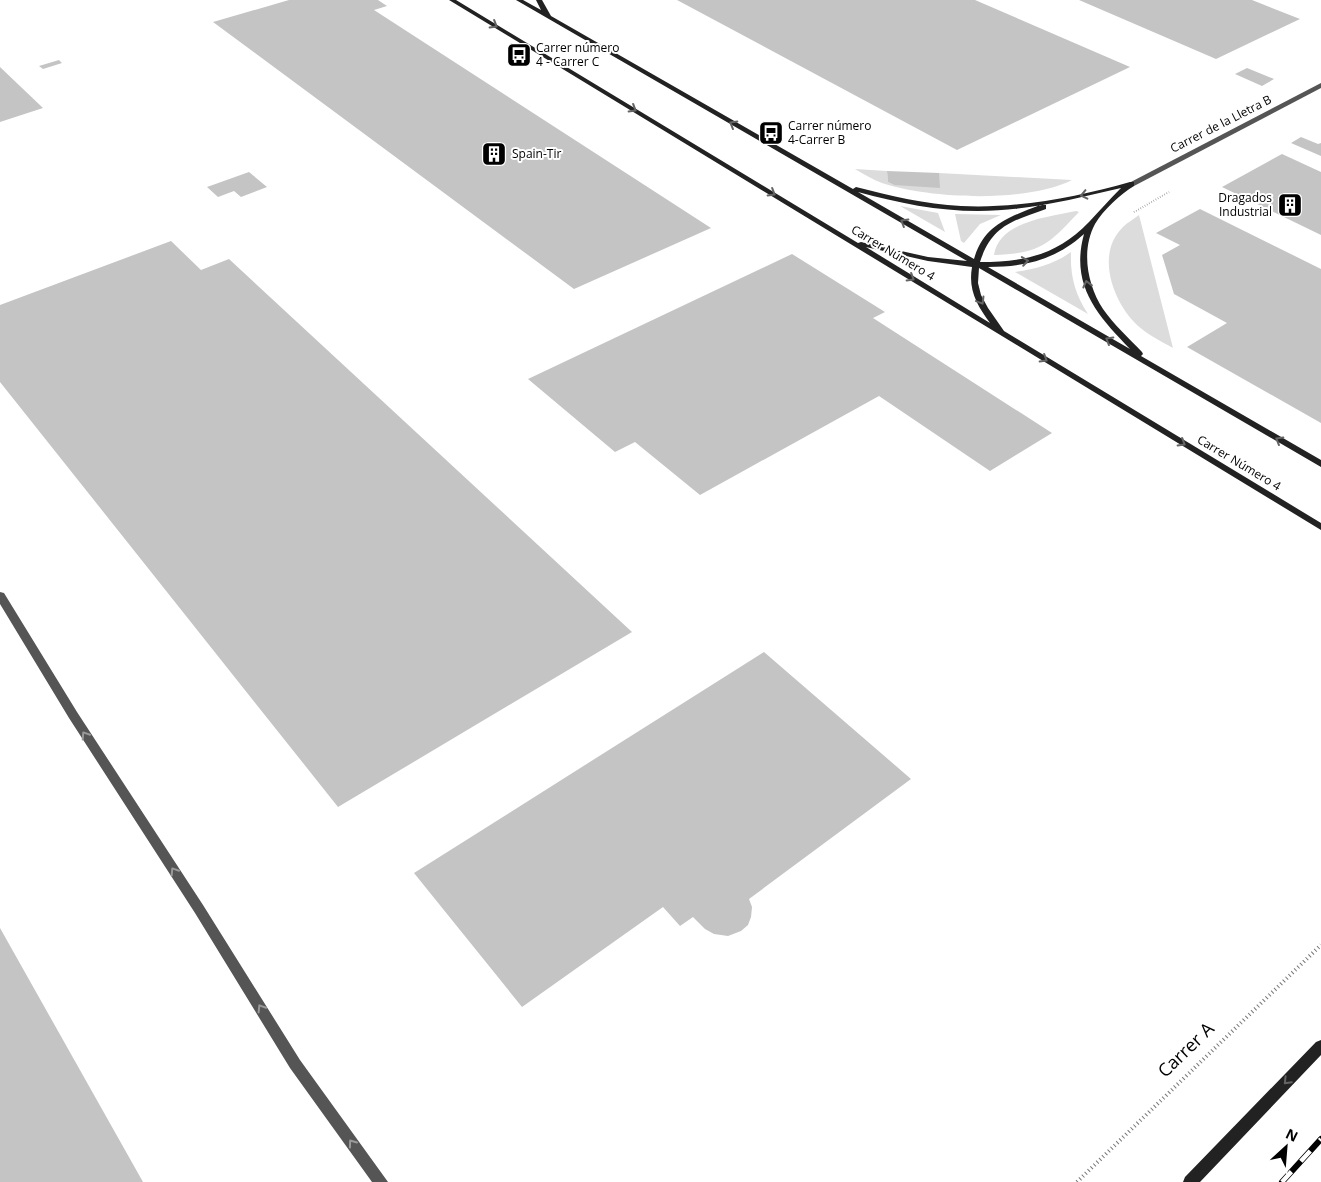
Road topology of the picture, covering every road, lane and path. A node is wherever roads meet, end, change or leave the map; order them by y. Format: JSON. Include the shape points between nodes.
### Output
{"nodes":[{"id":1,"x":452,"y":0,"type":"edge"},
{"id":2,"x":519,"y":0,"type":"edge"},
{"id":3,"x":539,"y":0,"type":"edge"},
{"id":4,"x":552,"y":19,"type":"junction"},
{"id":5,"x":1321,"y":85,"type":"edge"},
{"id":6,"x":1131,"y":184,"type":"junction"},
{"id":7,"x":843,"y":186,"type":"junction"},
{"id":8,"x":1169,"y":192,"type":"dead end"},
{"id":9,"x":1055,"y":201,"type":"junction"},
{"id":10,"x":1132,"y":213,"type":"dead end"},
{"id":11,"x":1093,"y":222,"type":"junction"},
{"id":12,"x":851,"y":241,"type":"junction"},
{"id":13,"x":976,"y":264,"type":"junction"},
{"id":14,"x":1002,"y":334,"type":"junction"},
{"id":15,"x":1148,"y":363,"type":"junction"},
{"id":16,"x":1321,"y":464,"type":"edge"},
{"id":17,"x":1321,"y":527,"type":"edge"},
{"id":18,"x":0,"y":596,"type":"edge"},
{"id":19,"x":1321,"y":946,"type":"edge"},
{"id":20,"x":1321,"y":1046,"type":"edge"},
{"id":21,"x":381,"y":1182,"type":"edge"},
{"id":22,"x":1077,"y":1182,"type":"edge"},
{"id":23,"x":1190,"y":1182,"type":"edge"}],
"edges":[{"from":1,"to":12,"type":"street","name":"Carrer Número 4","one_way":true},
{"from":2,"to":4,"type":"street"},
{"from":3,"to":4,"type":"street"},
{"from":7,"to":4,"type":"street","one_way":true},
{"from":5,"to":6,"type":"street","name":"Carrer de la Lletra B"},
{"from":6,"to":9,"type":"street","one_way":true},
{"from":6,"to":11,"type":"street"},
{"from":7,"to":9,"type":"street","via":[[910,202],[970,208]]},
{"from":13,"to":7,"type":"street","one_way":true},
{"from":8,"to":10,"type":"path"},
{"from":9,"to":13,"type":"street","via":[[997,227],[987,236]]},
{"from":13,"to":11,"type":"street","one_way":true,"via":[[1044,257],[1065,246]]},
{"from":15,"to":11,"type":"street","one_way":true,"via":[[1092,300],[1083,265]]},
{"from":12,"to":13,"type":"street","via":[[931,260]]},
{"from":12,"to":14,"type":"street","name":"Carrer Número 4","one_way":true},
{"from":13,"to":14,"type":"street","one_way":true,"via":[[973,281],[977,297]]},
{"from":15,"to":13,"type":"street","one_way":true},
{"from":14,"to":17,"type":"street","name":"Carrer Número 4","one_way":true},
{"from":16,"to":15,"type":"street","one_way":true},
{"from":21,"to":18,"type":"street","one_way":true,"via":[[295,1064]]},
{"from":19,"to":22,"type":"path","name":"Carrer A"},
{"from":20,"to":23,"type":"street","one_way":true}]}
